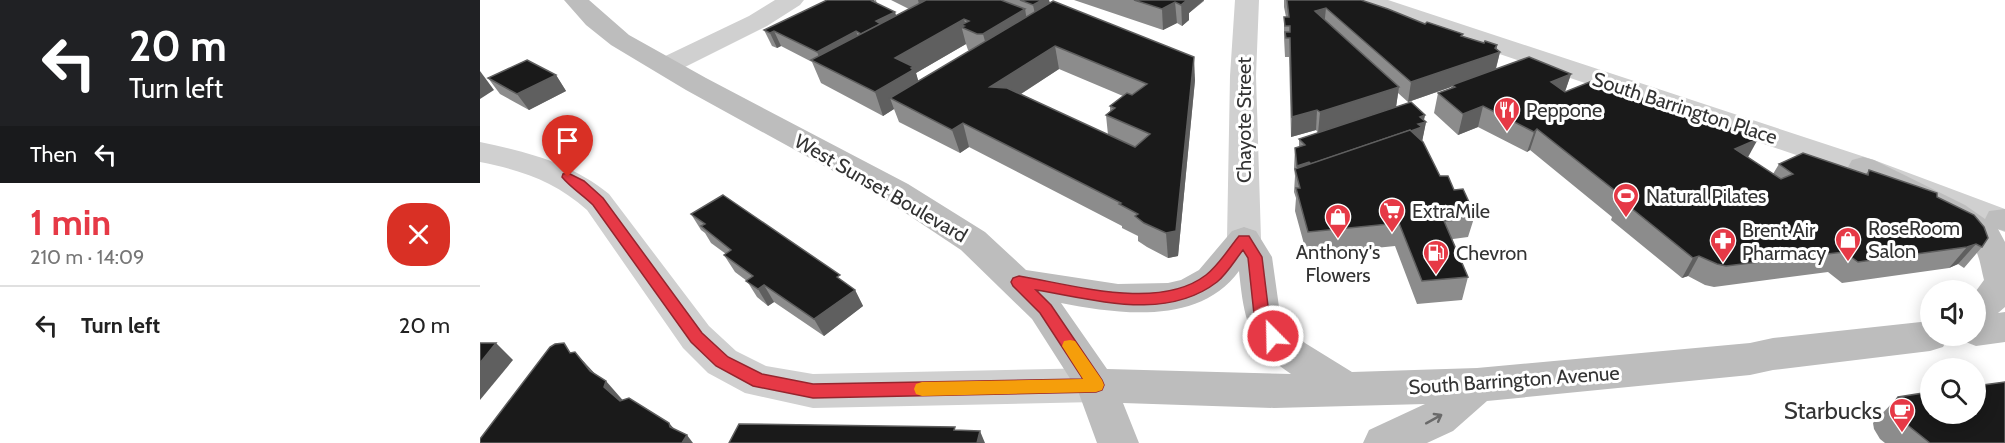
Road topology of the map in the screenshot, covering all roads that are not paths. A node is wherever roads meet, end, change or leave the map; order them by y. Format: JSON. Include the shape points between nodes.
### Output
{"nodes":[{"id":1,"x":576,"y":0,"type":"edge"},
{"id":2,"x":792,"y":0,"type":"edge"},
{"id":3,"x":1247,"y":0,"type":"edge"},
{"id":4,"x":1364,"y":0,"type":"edge"},
{"id":5,"x":666,"y":66,"type":"junction"},
{"id":6,"x":480,"y":152,"type":"edge"},
{"id":7,"x":1863,"y":167,"type":"junction"},
{"id":8,"x":2004,"y":220,"type":"edge"},
{"id":9,"x":1244,"y":239,"type":"junction"},
{"id":10,"x":1019,"y":282,"type":"junction"},
{"id":11,"x":1986,"y":303,"type":"edge"},
{"id":12,"x":2005,"y":327,"type":"edge"},
{"id":13,"x":1986,"y":330,"type":"edge"},
{"id":14,"x":1920,"y":337,"type":"edge"},
{"id":15,"x":1096,"y":385,"type":"junction"},
{"id":16,"x":1477,"y":385,"type":"junction"},
{"id":17,"x":1347,"y":390,"type":"junction"},
{"id":18,"x":1118,"y":443,"type":"edge"},
{"id":19,"x":1384,"y":443,"type":"edge"}],
"edges":[{"from":1,"to":5,"type":"main road","name":"West Sunset Boulevard","via":[[620,40]]},
{"from":2,"to":5,"type":"street"},
{"from":3,"to":9,"type":"street","name":"Chayote Street","via":[[1243,76]]},
{"from":4,"to":7,"type":"street","name":"South Barrington Place"},
{"from":5,"to":10,"type":"main road","name":"West Sunset Boulevard","via":[[897,192],[973,241]]},
{"from":6,"to":15,"type":"street","via":[[535,164],[579,184],[598,202],[696,337],[722,362],[759,381],[813,391]]},
{"from":7,"to":8,"type":"street","name":"South Barrington Place"},
{"from":7,"to":11,"type":"main road","via":[[1953,213],[1986,238],[2002,280]]},
{"from":9,"to":10,"type":"main road","via":[[1214,277],[1194,290],[1168,298],[1133,300]]},
{"from":9,"to":17,"type":"main road","via":[[1255,257],[1262,314],[1273,336],[1291,354]]},
{"from":10,"to":15,"type":"main road","name":"West Sunset Boulevard","via":[[1045,309]]},
{"from":12,"to":13,"type":"main road"},
{"from":14,"to":16,"type":"main road","name":"South Barrington Avenue","via":[[1750,359]]},
{"from":15,"to":17,"type":"main road","name":"South Barrington Avenue"},
{"from":15,"to":18,"type":"main road","name":"West Sunset Boulevard"},
{"from":16,"to":17,"type":"main road","name":"South Barrington Avenue"},
{"from":19,"to":16,"type":"main road","one_way":true,"via":[[1438,418]]}]}
